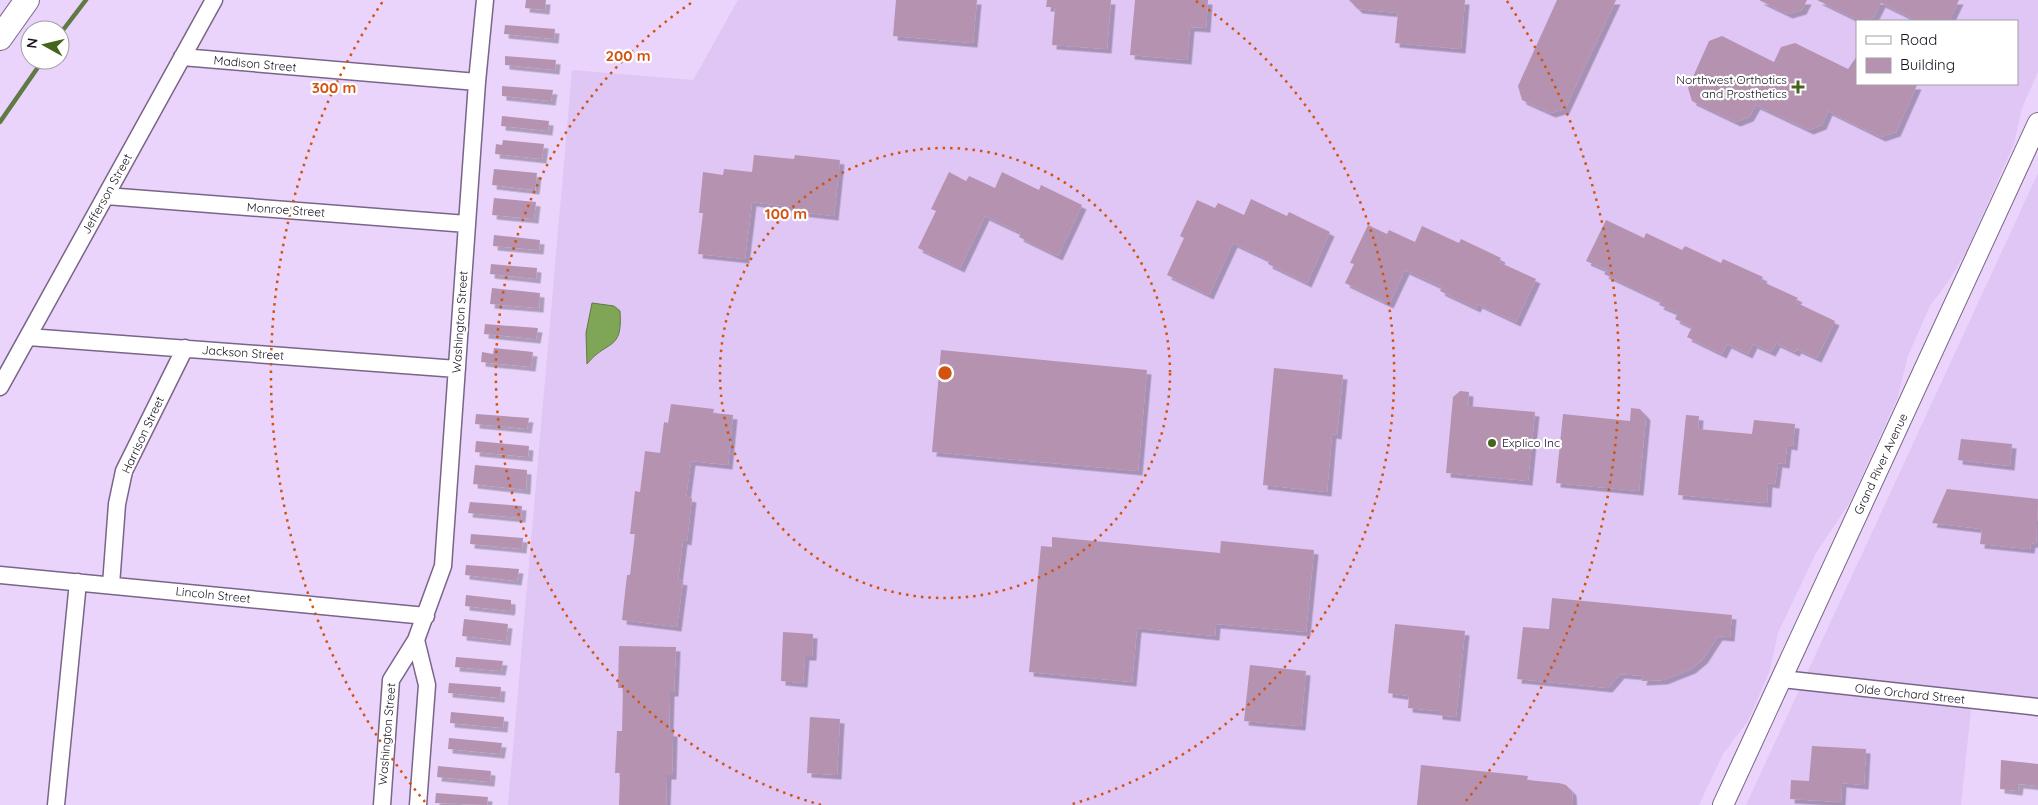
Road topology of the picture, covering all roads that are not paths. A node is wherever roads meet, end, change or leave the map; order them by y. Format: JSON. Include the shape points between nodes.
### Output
{"nodes":[{"id":1,"x":26,"y":0,"type":"edge"},
{"id":2,"x":214,"y":0,"type":"edge"},
{"id":3,"x":485,"y":0,"type":"edge"},
{"id":4,"x":0,"y":38,"type":"edge"},
{"id":5,"x":182,"y":58,"type":"junction"},
{"id":6,"x":477,"y":82,"type":"junction"},
{"id":7,"x":2038,"y":123,"type":"edge"},
{"id":8,"x":106,"y":196,"type":"junction"},
{"id":9,"x":467,"y":224,"type":"junction"},
{"id":10,"x":28,"y":337,"type":"junction"},
{"id":11,"x":185,"y":348,"type":"junction"},
{"id":12,"x":457,"y":368,"type":"junction"},
{"id":13,"x":0,"y":388,"type":"edge"},
{"id":14,"x":0,"y":575,"type":"edge"},
{"id":15,"x":78,"y":582,"type":"junction"},
{"id":16,"x":111,"y":585,"type":"junction"},
{"id":17,"x":426,"y":616,"type":"junction"},
{"id":18,"x":416,"y":640,"type":"junction"},
{"id":19,"x":1782,"y":679,"type":"junction"},
{"id":20,"x":2038,"y":707,"type":"edge"},
{"id":21,"x":56,"y":805,"type":"edge"},
{"id":22,"x":382,"y":805,"type":"edge"},
{"id":23,"x":418,"y":805,"type":"edge"},
{"id":24,"x":1723,"y":805,"type":"edge"}],
"edges":[{"from":1,"to":4,"type":"highway"},
{"from":2,"to":5,"type":"street","name":"Jefferson Street"},
{"from":3,"to":6,"type":"street","name":"Washington Street"},
{"from":5,"to":6,"type":"street","name":"Madison Street"},
{"from":5,"to":8,"type":"street","name":"Jefferson Street"},
{"from":6,"to":9,"type":"street","name":"Washington Street"},
{"from":7,"to":19,"type":"main road","name":"Grand River Avenue"},
{"from":8,"to":9,"type":"street","name":"Monroe Street"},
{"from":8,"to":10,"type":"street","name":"Jefferson Street"},
{"from":9,"to":12,"type":"street","name":"Washington Street"},
{"from":10,"to":11,"type":"street","name":"Jackson Street"},
{"from":10,"to":13,"type":"street","name":"Jefferson Street"},
{"from":11,"to":12,"type":"street","name":"Jackson Street"},
{"from":11,"to":16,"type":"street","name":"Harrison Street","via":[[124,471],[117,504]]},
{"from":12,"to":17,"type":"street","name":"Washington Street","via":[[443,566]]},
{"from":14,"to":15,"type":"street","name":"Lincoln Street"},
{"from":15,"to":16,"type":"street","name":"Lincoln Street"},
{"from":15,"to":21,"type":"street"},
{"from":16,"to":17,"type":"street","name":"Lincoln Street"},
{"from":17,"to":18,"type":"street","name":"Washington Street"},
{"from":18,"to":22,"type":"street","name":"Washington Street","via":[[391,680]]},
{"from":18,"to":23,"type":"street","via":[[427,685]]},
{"from":19,"to":20,"type":"street","name":"Olde Orchard Street"},
{"from":19,"to":24,"type":"main road","name":"Grand River Avenue"}]}
